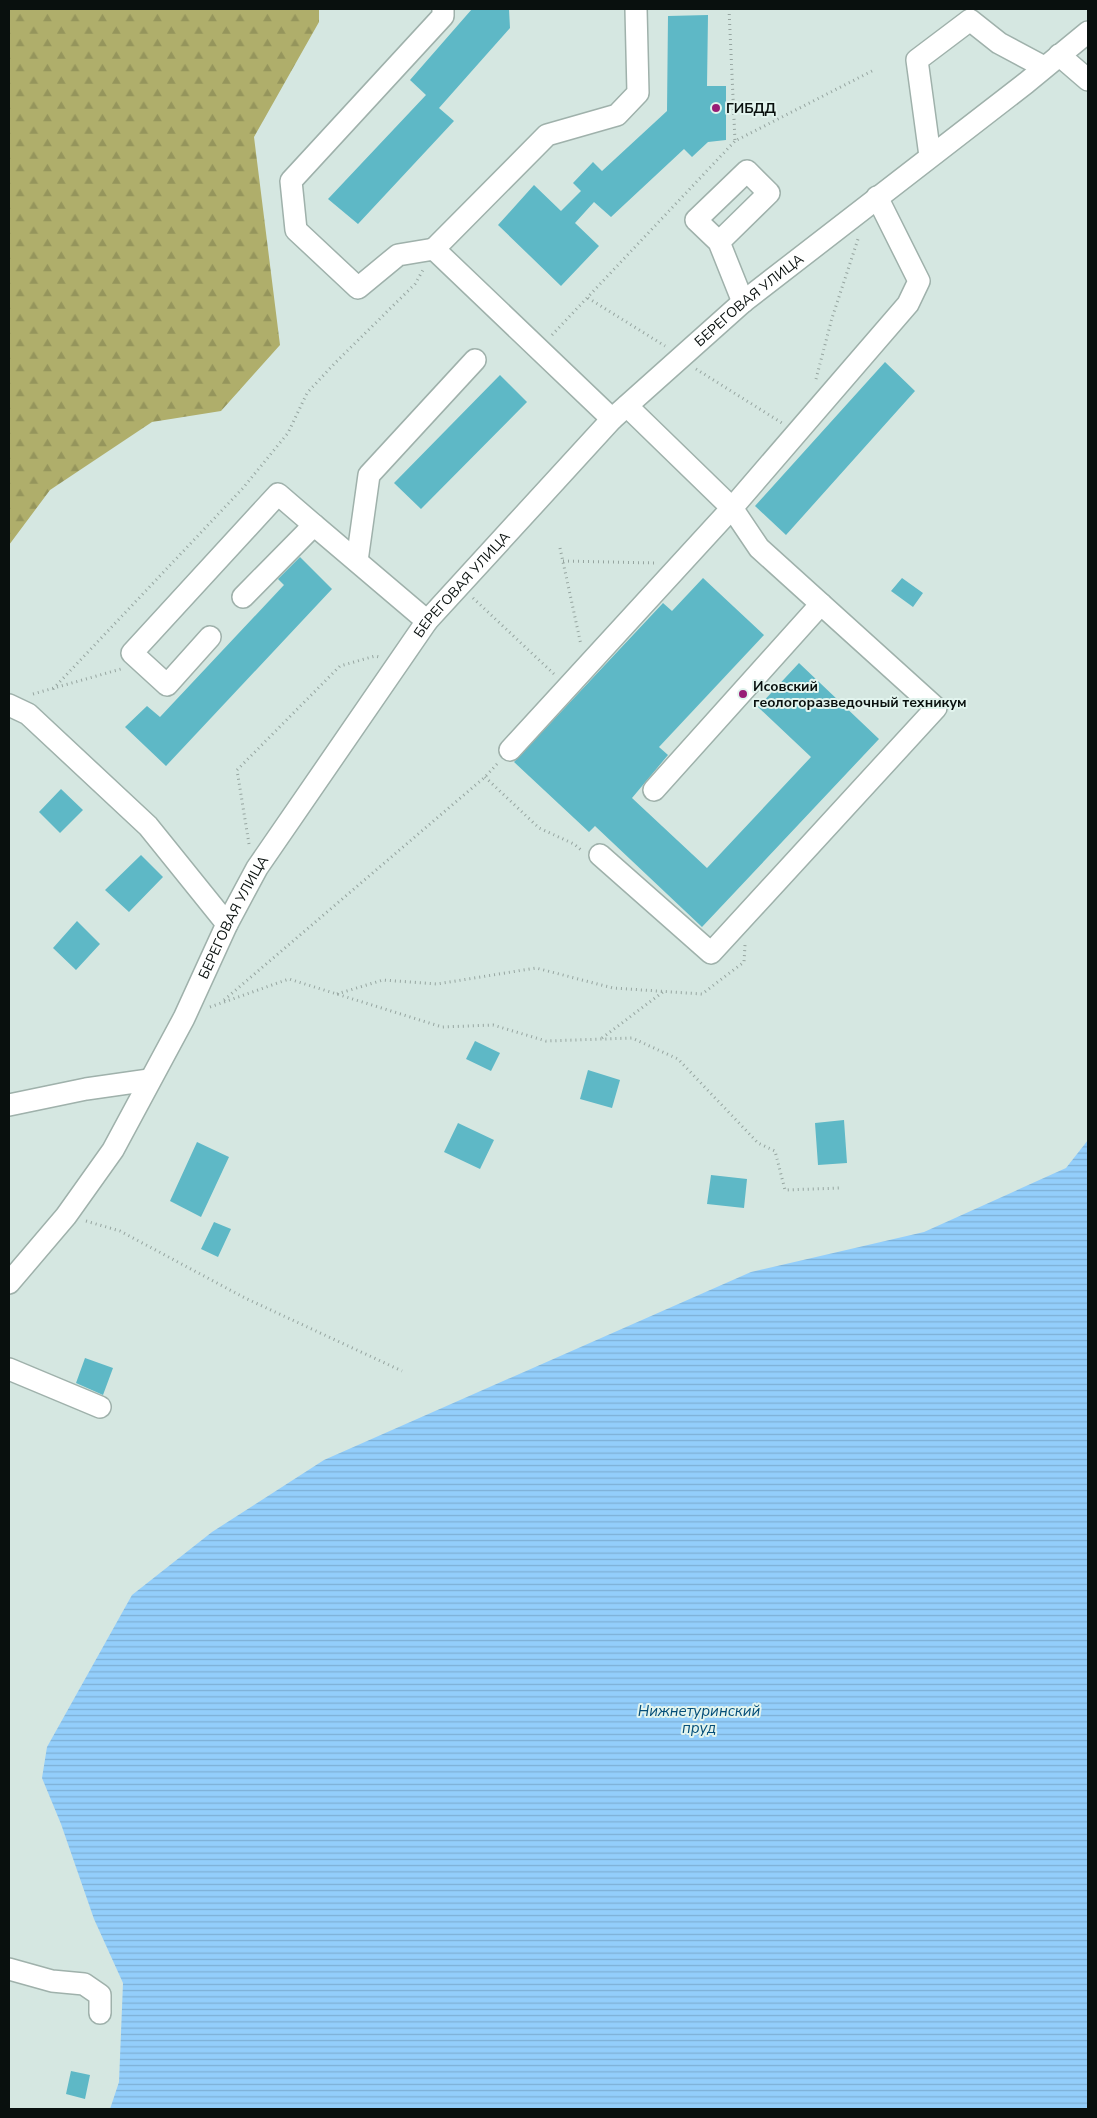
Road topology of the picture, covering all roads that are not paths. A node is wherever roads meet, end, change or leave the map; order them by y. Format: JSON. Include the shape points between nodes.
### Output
{"nodes":[{"id":1,"x":443,"y":9,"type":"edge"},
{"id":2,"x":636,"y":9,"type":"edge"},
{"id":3,"x":1088,"y":32,"type":"edge"},
{"id":4,"x":1052,"y":61,"type":"junction"},
{"id":5,"x":1088,"y":80,"type":"edge"},
{"id":6,"x":930,"y":156,"type":"junction"},
{"id":7,"x":877,"y":196,"type":"junction"},
{"id":8,"x":719,"y":242,"type":"dead end"},
{"id":9,"x":434,"y":249,"type":"junction"},
{"id":10,"x":743,"y":302,"type":"junction"},
{"id":11,"x":475,"y":360,"type":"dead end"},
{"id":12,"x":620,"y":412,"type":"junction"},
{"id":13,"x":732,"y":508,"type":"junction"},
{"id":14,"x":314,"y":525,"type":"junction"},
{"id":15,"x":357,"y":561,"type":"junction"},
{"id":16,"x":244,"y":598,"type":"dead end"},
{"id":17,"x":821,"y":604,"type":"junction"},
{"id":18,"x":427,"y":621,"type":"junction"},
{"id":19,"x":210,"y":637,"type":"dead end"},
{"id":20,"x":18,"y":701,"type":"edge"},
{"id":21,"x":510,"y":750,"type":"road end"},
{"id":22,"x":654,"y":790,"type":"dead end"},
{"id":23,"x":600,"y":855,"type":"road end"},
{"id":24,"x":227,"y":924,"type":"junction"},
{"id":25,"x":149,"y":1080,"type":"junction"},
{"id":26,"x":9,"y":1105,"type":"edge"},
{"id":27,"x":9,"y":1283,"type":"edge"},
{"id":28,"x":9,"y":1369,"type":"edge"},
{"id":29,"x":100,"y":1407,"type":"dead end"},
{"id":30,"x":9,"y":1969,"type":"edge"},
{"id":31,"x":100,"y":2013,"type":"dead end"}],
"edges":[{"from":1,"to":9,"type":"street","via":[[443,16],[290,181],[296,230],[358,288],[398,255]]},
{"from":2,"to":9,"type":"street","via":[[638,93],[617,115],[547,135]]},
{"from":3,"to":4,"type":"street","name":"БЕРЕГОВАЯ УЛИЦА"},
{"from":4,"to":5,"type":"street"},
{"from":4,"to":6,"type":"street","name":"БЕРЕГОВАЯ УЛИЦА"},
{"from":4,"to":6,"type":"street","via":[[999,43],[970,20],[917,60]]},
{"from":6,"to":7,"type":"street","name":"БЕРЕГОВАЯ УЛИЦА"},
{"from":7,"to":10,"type":"street","name":"БЕРЕГОВАЯ УЛИЦА"},
{"from":7,"to":13,"type":"street","via":[[918,281],[908,304]]},
{"from":8,"to":10,"type":"street"},
{"from":9,"to":12,"type":"street","via":[[539,349]]},
{"from":10,"to":12,"type":"street","name":"БЕРЕГОВАЯ УЛИЦА"},
{"from":11,"to":15,"type":"street","via":[[369,475]]},
{"from":12,"to":13,"type":"street"},
{"from":12,"to":18,"type":"street","name":"БЕРЕГОВАЯ УЛИЦА"},
{"from":13,"to":17,"type":"street","via":[[759,548]]},
{"from":13,"to":21,"type":"street"},
{"from":14,"to":15,"type":"street"},
{"from":14,"to":16,"type":"street"},
{"from":14,"to":19,"type":"street","via":[[278,494],[132,653],[167,685]]},
{"from":15,"to":18,"type":"street"},
{"from":17,"to":22,"type":"street"},
{"from":17,"to":23,"type":"street","via":[[936,708],[711,953]]},
{"from":18,"to":24,"type":"street","name":"БЕРЕГОВАЯ УЛИЦА","via":[[254,874]]},
{"from":20,"to":24,"type":"street","via":[[148,826]]},
{"from":24,"to":25,"type":"street","name":"БЕРЕГОВАЯ УЛИЦА","via":[[184,1018]]},
{"from":25,"to":26,"type":"street","via":[[86,1088]]},
{"from":25,"to":27,"type":"street","name":"БЕРЕГОВАЯ УЛИЦА","via":[[112,1150],[66,1216]]},
{"from":28,"to":29,"type":"street"},
{"from":30,"to":31,"type":"street","via":[[52,1981],[84,1984],[100,1995]]}]}
